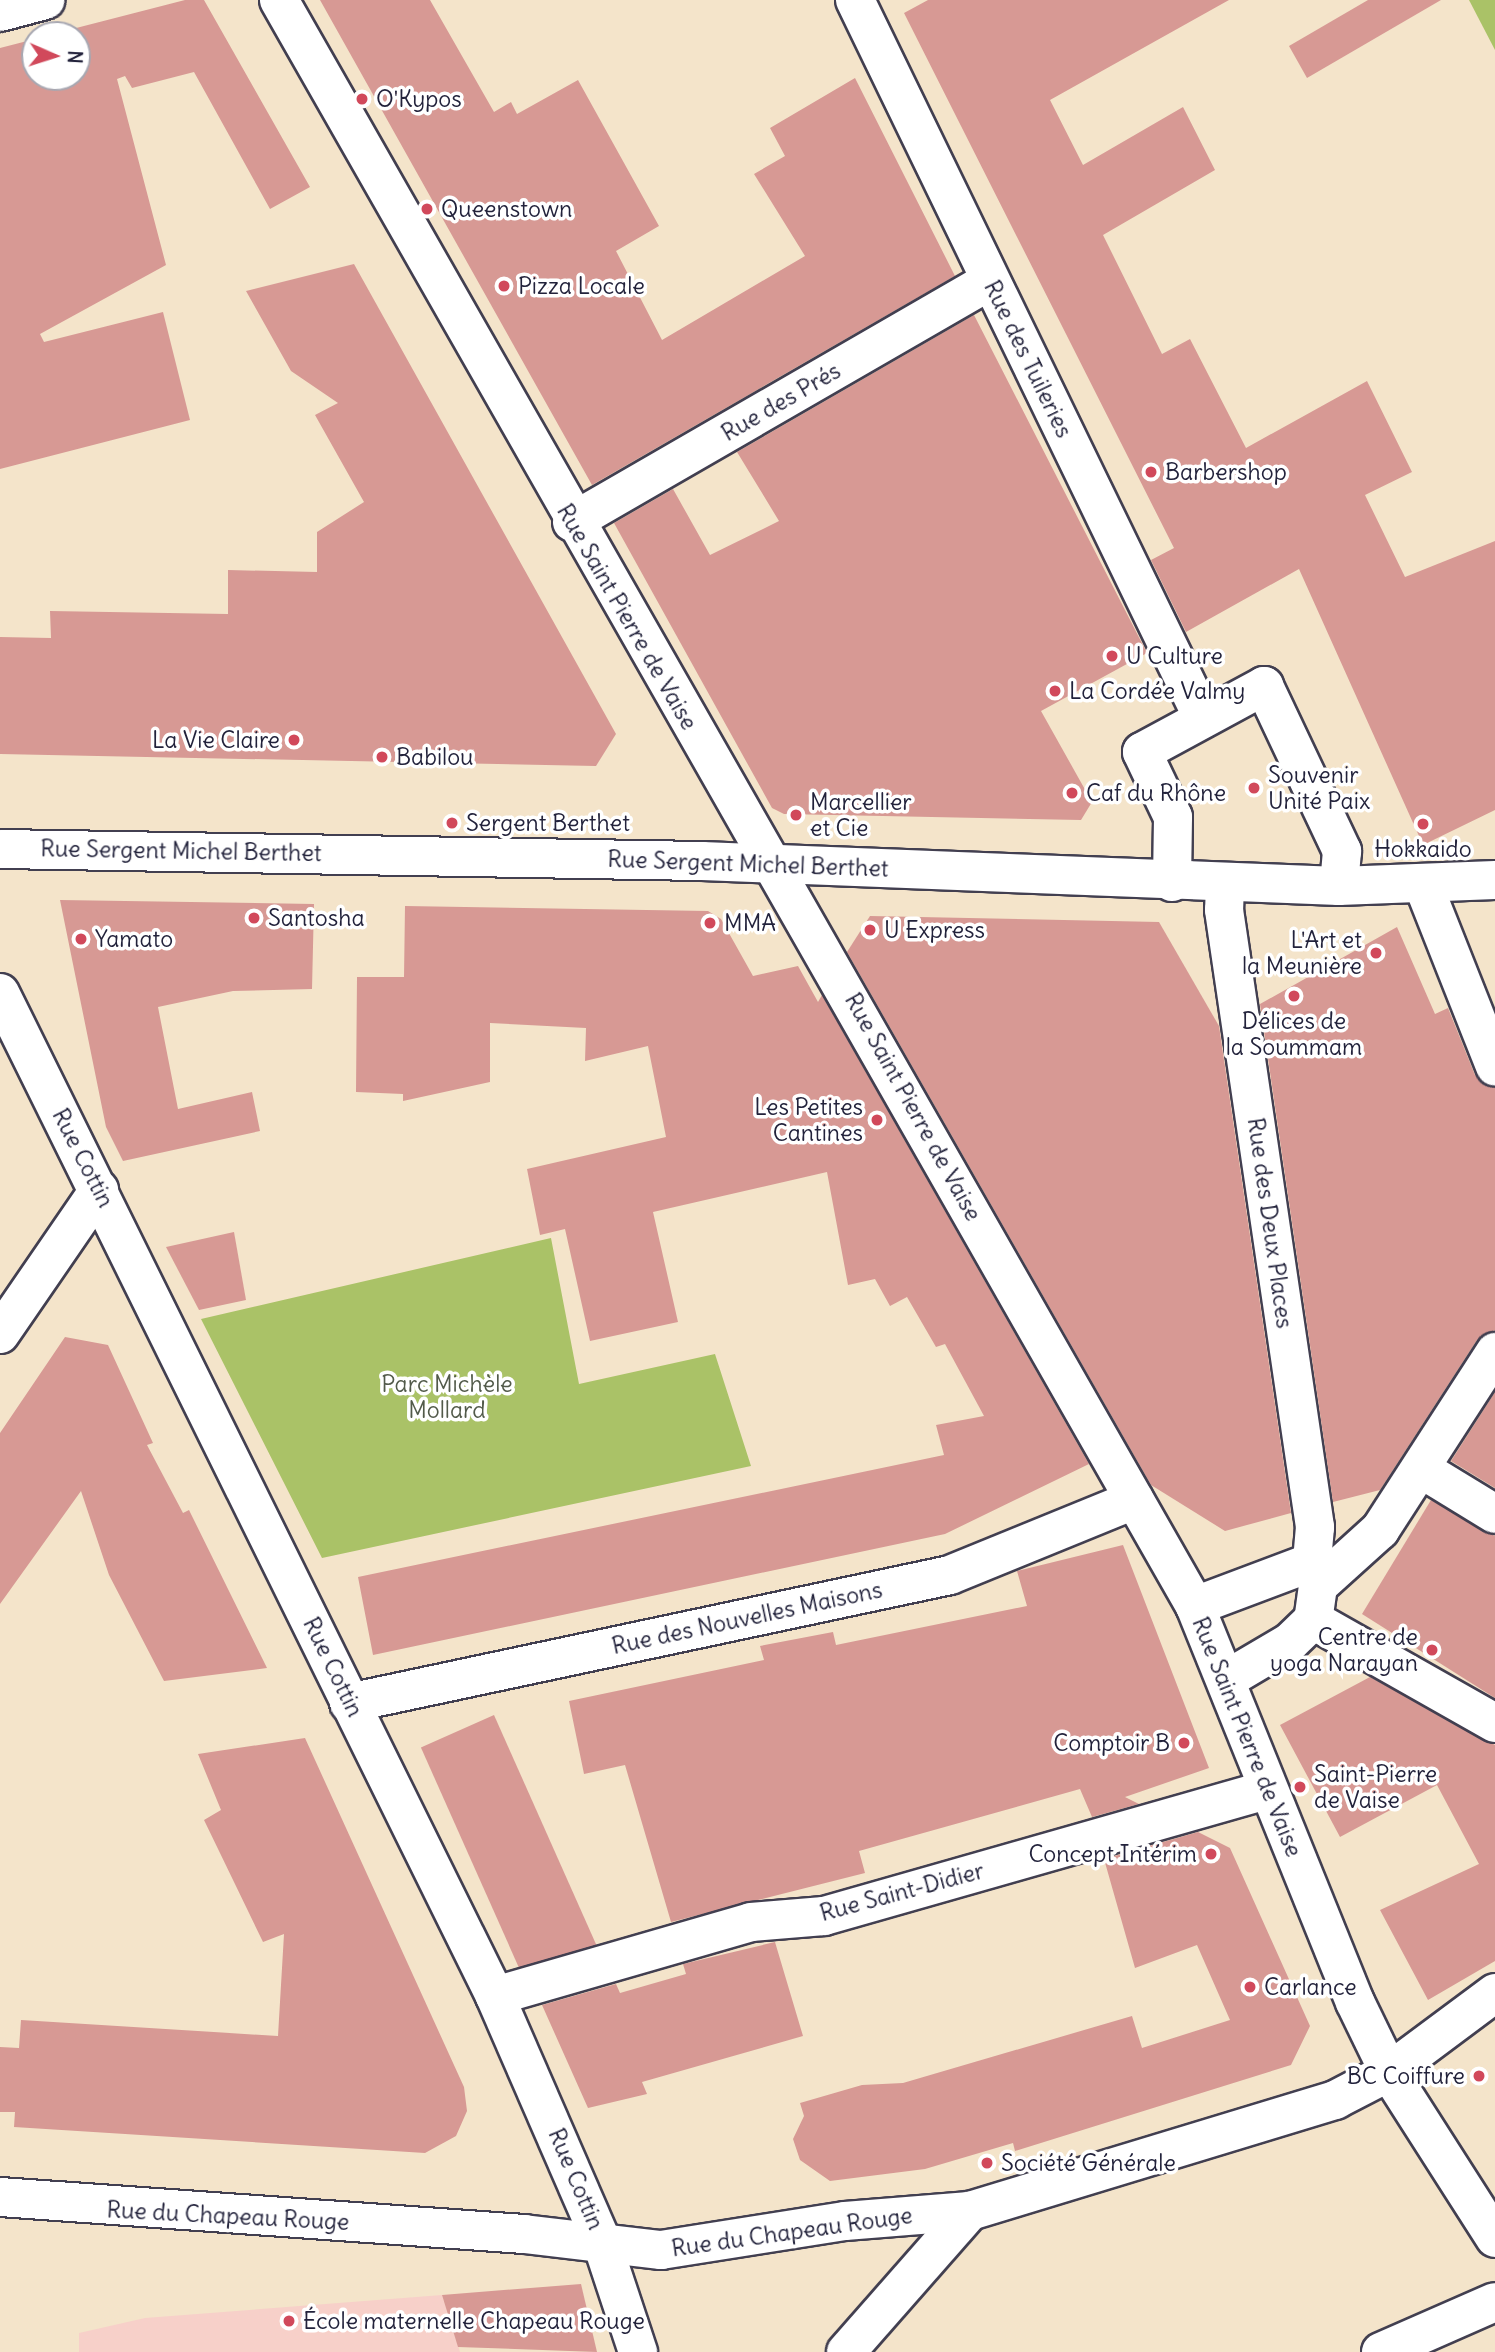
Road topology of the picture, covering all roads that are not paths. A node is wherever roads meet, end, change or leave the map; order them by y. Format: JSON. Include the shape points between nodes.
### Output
{"nodes":[{"id":1,"x":45,"y":0,"type":"edge"},
{"id":2,"x":279,"y":0,"type":"edge"},
{"id":3,"x":855,"y":0,"type":"edge"},
{"id":4,"x":0,"y":12,"type":"edge"},
{"id":5,"x":990,"y":281,"type":"junction"},
{"id":6,"x":572,"y":522,"type":"junction"},
{"id":7,"x":1203,"y":718,"type":"junction"},
{"id":8,"x":0,"y":849,"type":"edge"},
{"id":9,"x":772,"y":863,"type":"junction"},
{"id":10,"x":1495,"y":880,"type":"edge"},
{"id":11,"x":1172,"y":883,"type":"junction"},
{"id":12,"x":1225,"y":884,"type":"junction"},
{"id":13,"x":1339,"y":886,"type":"junction"},
{"id":14,"x":1424,"y":887,"type":"junction"},
{"id":15,"x":0,"y":993,"type":"edge"},
{"id":16,"x":1495,"y":1066,"type":"edge"},
{"id":17,"x":99,"y":1190,"type":"junction"},
{"id":18,"x":0,"y":1334,"type":"edge"},
{"id":19,"x":1495,"y":1352,"type":"edge"},
{"id":20,"x":1423,"y":1470,"type":"junction"},
{"id":21,"x":1134,"y":1500,"type":"junction"},
{"id":22,"x":1495,"y":1514,"type":"edge"},
{"id":23,"x":1314,"y":1589,"type":"junction"},
{"id":24,"x":1195,"y":1606,"type":"junction"},
{"id":25,"x":1229,"y":1678,"type":"junction"},
{"id":26,"x":349,"y":1703,"type":"junction"},
{"id":27,"x":1495,"y":1723,"type":"edge"},
{"id":28,"x":1267,"y":1790,"type":"junction"},
{"id":29,"x":1495,"y":1993,"type":"edge"},
{"id":30,"x":495,"y":1996,"type":"junction"},
{"id":31,"x":1390,"y":2072,"type":"junction"},
{"id":32,"x":0,"y":2197,"type":"edge"},
{"id":33,"x":970,"y":2211,"type":"junction"},
{"id":34,"x":1495,"y":2238,"type":"edge"},
{"id":35,"x":601,"y":2240,"type":"junction"},
{"id":36,"x":1495,"y":2302,"type":"edge"},
{"id":37,"x":638,"y":2352,"type":"edge"},
{"id":38,"x":846,"y":2352,"type":"edge"},
{"id":39,"x":1381,"y":2352,"type":"edge"}],
"edges":[{"from":1,"to":4,"type":"street"},
{"from":2,"to":6,"type":"street","name":"Rue Saint Pierre de Vaise"},
{"from":3,"to":5,"type":"street","name":"Rue des Tuileries"},
{"from":5,"to":6,"type":"street","name":"Rue des Prés"},
{"from":5,"to":7,"type":"street","name":"Rue des Tuileries"},
{"from":6,"to":9,"type":"street","name":"Rue Saint Pierre de Vaise"},
{"from":7,"to":11,"type":"street","via":[[1142,752],[1173,817]]},
{"from":7,"to":13,"type":"street","via":[[1264,686],[1342,850]]},
{"from":8,"to":9,"type":"street","name":"Rue Sergent Michel Berthet"},
{"from":9,"to":11,"type":"street","name":"Rue Sergent Michel Berthet"},
{"from":9,"to":21,"type":"street","name":"Rue Saint Pierre de Vaise"},
{"from":10,"to":14,"type":"street","name":"Rue Sergent Michel Berthet"},
{"from":11,"to":12,"type":"street","name":"Rue Sergent Michel Berthet"},
{"from":12,"to":13,"type":"street","name":"Rue Sergent Michel Berthet"},
{"from":12,"to":23,"type":"street","name":"Rue des Deux Places","via":[[1225,920],[1315,1527]]},
{"from":13,"to":14,"type":"street","name":"Rue Sergent Michel Berthet"},
{"from":14,"to":16,"type":"street"},
{"from":15,"to":17,"type":"street","name":"Rue Cottin"},
{"from":17,"to":18,"type":"street"},
{"from":17,"to":26,"type":"street","name":"Rue Cottin"},
{"from":19,"to":20,"type":"street"},
{"from":20,"to":22,"type":"street"},
{"from":20,"to":23,"type":"street","via":[[1380,1530]]},
{"from":21,"to":24,"type":"street","name":"Rue Saint Pierre de Vaise"},
{"from":21,"to":26,"type":"street","name":"Rue des Nouvelles Maisons","via":[[950,1575]]},
{"from":23,"to":24,"type":"street"},
{"from":23,"to":25,"type":"street","via":[[1290,1642]]},
{"from":23,"to":27,"type":"street"},
{"from":24,"to":25,"type":"street","name":"Rue Saint Pierre de Vaise"},
{"from":25,"to":28,"type":"street","name":"Rue Saint Pierre de Vaise"},
{"from":26,"to":30,"type":"street","name":"Rue Cottin"},
{"from":28,"to":30,"type":"street","name":"Rue Saint-Didier","via":[[824,1916],[751,1922]]},
{"from":28,"to":31,"type":"street","name":"Rue Saint Pierre de Vaise"},
{"from":29,"to":31,"type":"street","name":"Rue du Chapeau Rouge"},
{"from":30,"to":35,"type":"street","name":"Rue Cottin"},
{"from":31,"to":33,"type":"street","name":"Rue du Chapeau Rouge","via":[[1335,2099]]},
{"from":31,"to":34,"type":"street","name":"Rue Saint Pierre de Vaise"},
{"from":32,"to":35,"type":"street","name":"Rue du Chapeau Rouge"},
{"from":33,"to":35,"type":"street","name":"Rue du Chapeau Rouge","via":[[845,2221],[661,2250]]},
{"from":33,"to":38,"type":"street"},
{"from":35,"to":37,"type":"street","name":"Rue Cottin"},
{"from":36,"to":39,"type":"street"}]}
